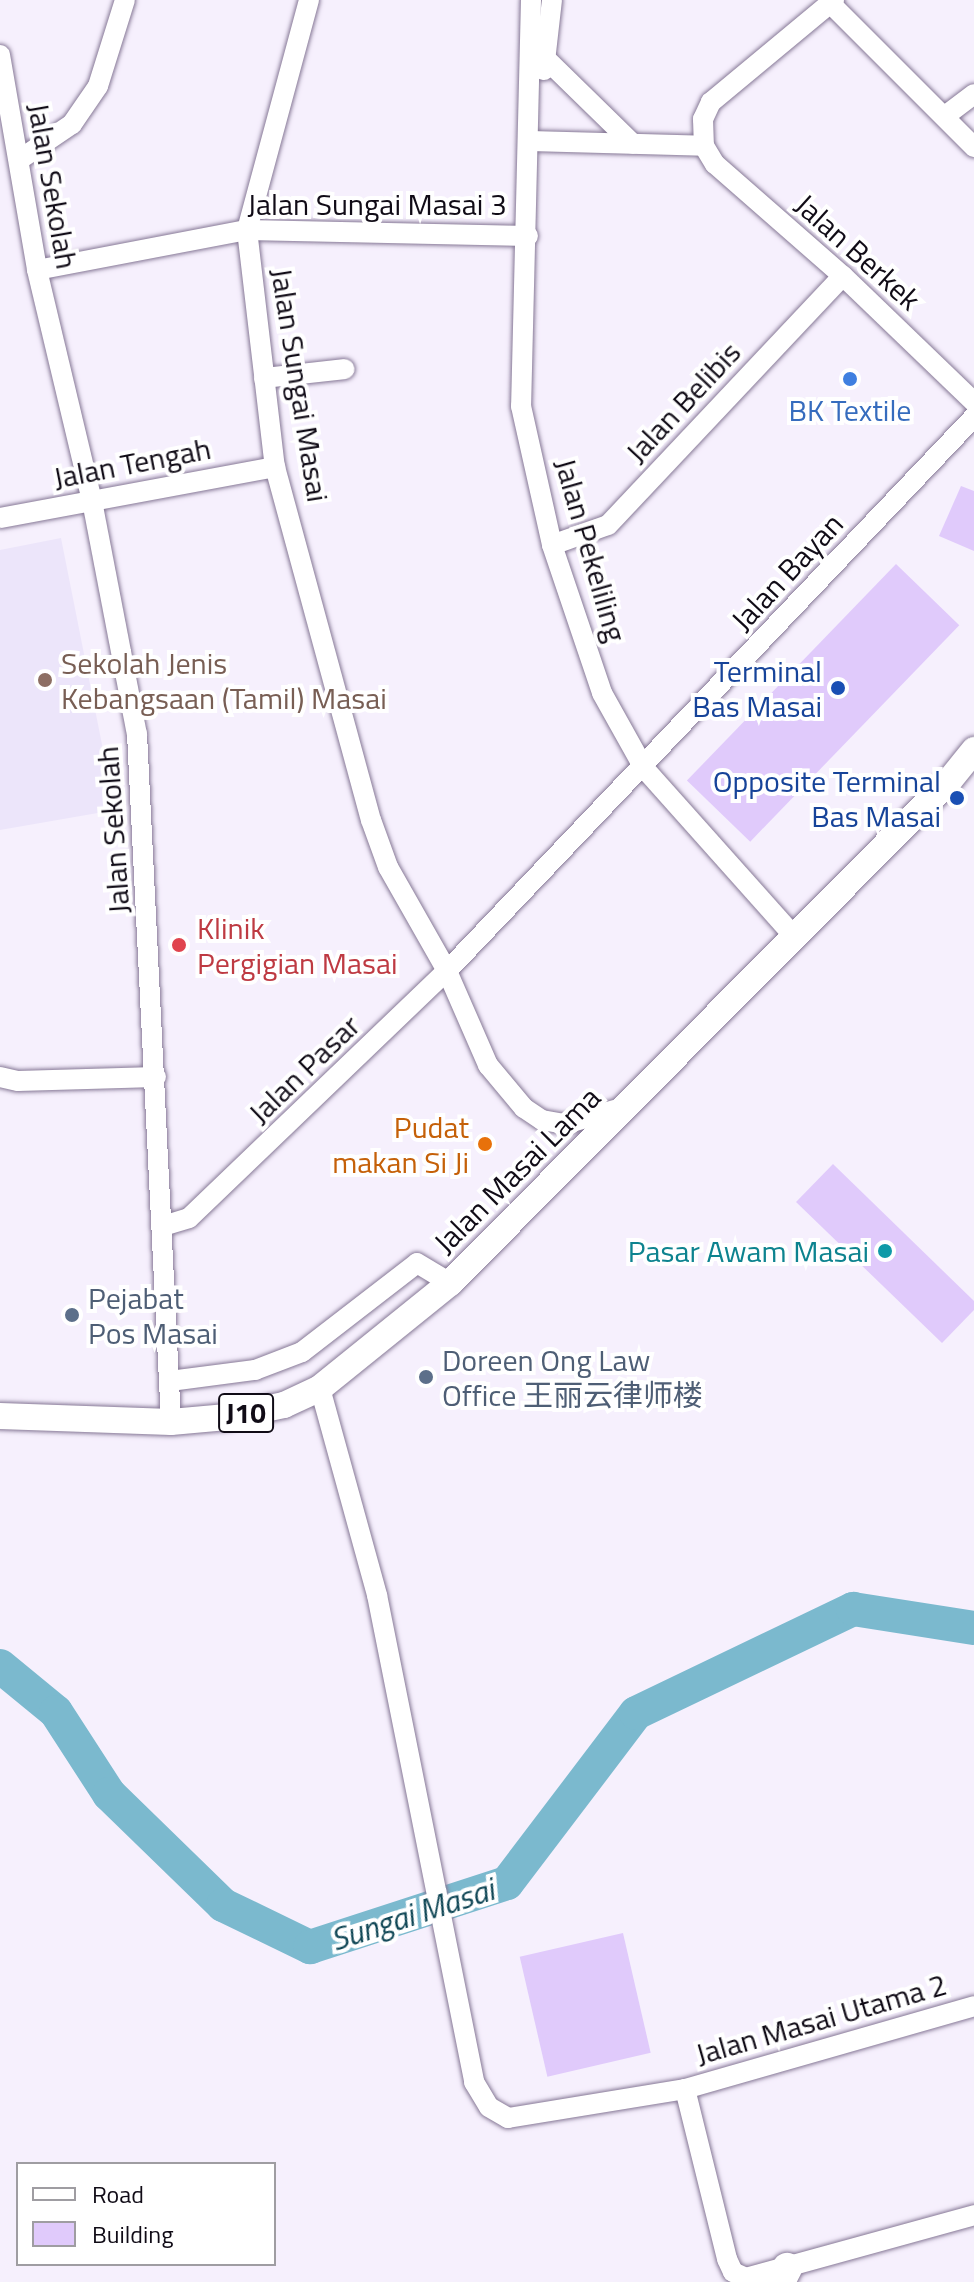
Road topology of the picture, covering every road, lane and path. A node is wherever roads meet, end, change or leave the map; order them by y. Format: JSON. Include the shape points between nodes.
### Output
{"nodes":[{"id":1,"x":125,"y":0,"type":"edge"},
{"id":2,"x":309,"y":0,"type":"edge"},
{"id":3,"x":531,"y":0,"type":"edge"},
{"id":4,"x":552,"y":0,"type":"edge"},
{"id":5,"x":832,"y":2,"type":"edge"},
{"id":6,"x":0,"y":55,"type":"edge"},
{"id":7,"x":547,"y":60,"type":"junction"},
{"id":8,"x":974,"y":94,"type":"edge"},
{"id":9,"x":532,"y":113,"type":"junction"},
{"id":10,"x":945,"y":116,"type":"junction"},
{"id":11,"x":530,"y":141,"type":"junction"},
{"id":12,"x":633,"y":144,"type":"junction"},
{"id":13,"x":704,"y":146,"type":"junction"},
{"id":14,"x":974,"y":147,"type":"edge"},
{"id":15,"x":11,"y":150,"type":"edge"},
{"id":16,"x":247,"y":230,"type":"junction"},
{"id":17,"x":528,"y":236,"type":"junction"},
{"id":18,"x":37,"y":270,"type":"junction"},
{"id":19,"x":843,"y":276,"type":"junction"},
{"id":20,"x":345,"y":369,"type":"dead end"},
{"id":21,"x":264,"y":378,"type":"junction"},
{"id":22,"x":974,"y":402,"type":"edge"},
{"id":23,"x":974,"y":417,"type":"edge"},
{"id":24,"x":275,"y":467,"type":"junction"},
{"id":25,"x":92,"y":501,"type":"junction"},
{"id":26,"x":0,"y":518,"type":"edge"},
{"id":27,"x":552,"y":545,"type":"junction"},
{"id":28,"x":974,"y":750,"type":"edge"},
{"id":29,"x":644,"y":768,"type":"junction"},
{"id":30,"x":793,"y":935,"type":"junction"},
{"id":31,"x":447,"y":971,"type":"junction"},
{"id":32,"x":0,"y":1077,"type":"edge"},
{"id":33,"x":156,"y":1077,"type":"junction"},
{"id":34,"x":625,"y":1107,"type":"junction"},
{"id":35,"x":163,"y":1226,"type":"junction"},
{"id":36,"x":450,"y":1283,"type":"junction"},
{"id":37,"x":170,"y":1381,"type":"junction"},
{"id":38,"x":320,"y":1388,"type":"junction"},
{"id":39,"x":0,"y":1416,"type":"edge"},
{"id":40,"x":171,"y":1422,"type":"junction"},
{"id":41,"x":974,"y":2006,"type":"edge"},
{"id":42,"x":685,"y":2089,"type":"junction"},
{"id":43,"x":974,"y":2215,"type":"edge"},
{"id":44,"x":784,"y":2275,"type":"edge"}],
"edges":[{"from":1,"to":15,"type":"street","via":[[98,86],[72,124]]},
{"from":2,"to":16,"type":"street","name":"Jalan Sungai Masai"},
{"from":3,"to":9,"type":"street","name":"Jalan Pekeliling"},
{"from":4,"to":7,"type":"street","name":"Jalan Pekeliling"},
{"from":5,"to":10,"type":"street"},
{"from":5,"to":13,"type":"street","via":[[711,102],[703,119]]},
{"from":6,"to":15,"type":"street","name":"Jalan Sekolah"},
{"from":7,"to":9,"type":"street","name":"Jalan Pekeliling"},
{"from":7,"to":12,"type":"street"},
{"from":8,"to":10,"type":"street"},
{"from":9,"to":11,"type":"street","name":"Jalan Pekeliling"},
{"from":10,"to":14,"type":"street"},
{"from":11,"to":12,"type":"street"},
{"from":11,"to":17,"type":"street","name":"Jalan Pekeliling"},
{"from":12,"to":13,"type":"street"},
{"from":13,"to":19,"type":"street","name":"Jalan Berkek","via":[[715,164]]},
{"from":15,"to":18,"type":"street","name":"Jalan Sekolah"},
{"from":16,"to":17,"type":"street","name":"Jalan Sungai Masai 3"},
{"from":16,"to":18,"type":"street","name":"Jalan Sungai Masai 3"},
{"from":16,"to":21,"type":"street","name":"Jalan Sungai Masai"},
{"from":17,"to":27,"type":"street","name":"Jalan Pekeliling","via":[[521,406]]},
{"from":18,"to":25,"type":"street","name":"Jalan Sekolah"},
{"from":19,"to":22,"type":"street","name":"Jalan Berkek"},
{"from":19,"to":27,"type":"street","name":"Jalan Belibis","via":[[608,525]]},
{"from":20,"to":21,"type":"street"},
{"from":21,"to":24,"type":"street","name":"Jalan Sungai Masai"},
{"from":23,"to":29,"type":"street","name":"Jalan Bayan"},
{"from":24,"to":25,"type":"street","name":"Jalan Tengah"},
{"from":24,"to":31,"type":"street","name":"Jalan Sungai Masai","via":[[371,820],[388,867]]},
{"from":25,"to":26,"type":"street","name":"Jalan Tengah"},
{"from":25,"to":33,"type":"street","name":"Jalan Sekolah","via":[[137,734]]},
{"from":27,"to":29,"type":"street","name":"Jalan Pekeliling","via":[[602,693]]},
{"from":28,"to":30,"type":"main road","name":"Jalan Masai Lama","number":"J10"},
{"from":29,"to":30,"type":"street","name":"Jalan Pekeliling"},
{"from":29,"to":31,"type":"street","name":"Jalan Pasar"},
{"from":30,"to":34,"type":"main road","name":"Jalan Masai Lama","number":"J10"},
{"from":31,"to":34,"type":"street","name":"Jalan Sungai Masai","via":[[488,1065],[533,1115],[565,1124]]},
{"from":31,"to":35,"type":"street","name":"Jalan Pasar","via":[[189,1218]]},
{"from":32,"to":33,"type":"street"},
{"from":33,"to":35,"type":"street","name":"Jalan Sekolah"},
{"from":34,"to":36,"type":"main road","name":"Jalan Masai Lama","number":"J10"},
{"from":35,"to":37,"type":"street","name":"Jalan Sekolah"},
{"from":36,"to":37,"type":"street","via":[[417,1263],[302,1352],[255,1370]]},
{"from":36,"to":38,"type":"main road","name":"Jalan Masai Lama","number":"J10"},
{"from":37,"to":40,"type":"street","name":"Jalan Sekolah"},
{"from":38,"to":40,"type":"main road","name":"Jalan Masai Lama","number":"J10","via":[[284,1405]]},
{"from":38,"to":42,"type":"street","name":"Jalan Masai Utama 2","via":[[377,1595],[474,2082],[489,2107],[508,2118]]},
{"from":39,"to":40,"type":"main road","name":"Jalan Masai Lama","number":"J10"},
{"from":41,"to":42,"type":"street","name":"Jalan Masai Utama 2"},
{"from":42,"to":44,"type":"street","via":[[733,2272],[746,2278]]},
{"from":43,"to":44,"type":"street"}]}
